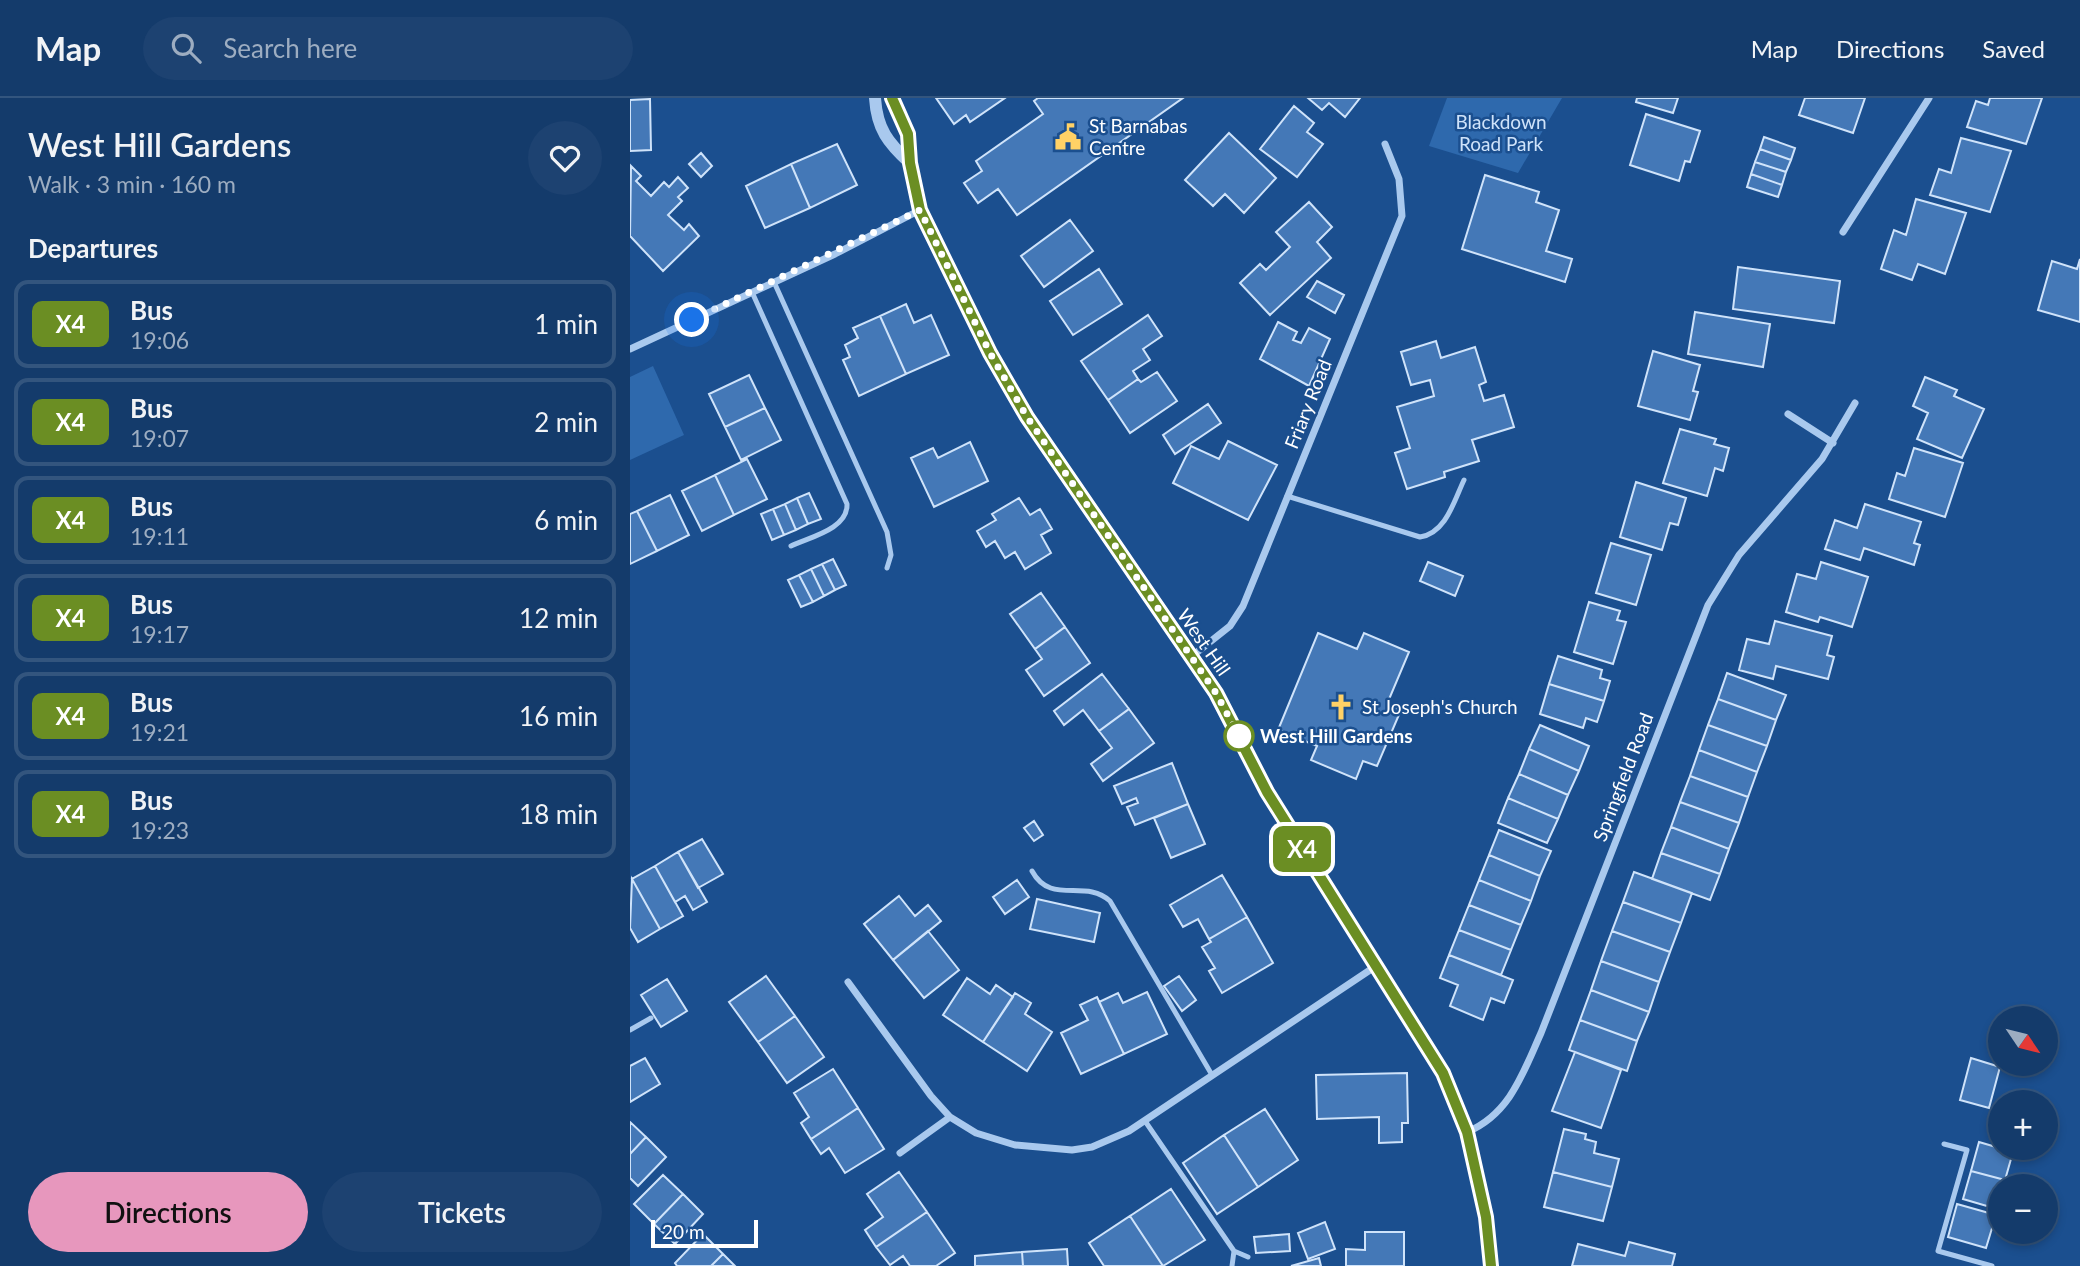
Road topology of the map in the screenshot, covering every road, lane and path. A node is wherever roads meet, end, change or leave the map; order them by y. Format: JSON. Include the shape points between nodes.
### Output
{"nodes":[{"id":1,"x":875,"y":98,"type":"edge"},
{"id":2,"x":892,"y":98,"type":"edge"},
{"id":3,"x":1929,"y":98,"type":"edge"},
{"id":4,"x":1385,"y":144,"type":"dead end"},
{"id":5,"x":910,"y":163,"type":"junction"},
{"id":6,"x":920,"y":210,"type":"junction"},
{"id":7,"x":1843,"y":232,"type":"dead end"},
{"id":8,"x":774,"y":282,"type":"junction"},
{"id":9,"x":752,"y":292,"type":"junction"},
{"id":10,"x":630,"y":349,"type":"edge"},
{"id":11,"x":1854,"y":403,"type":"dead end"},
{"id":12,"x":1788,"y":414,"type":"dead end"},
{"id":13,"x":1833,"y":443,"type":"junction"},
{"id":14,"x":1464,"y":480,"type":"dead end"},
{"id":15,"x":1287,"y":496,"type":"junction"},
{"id":16,"x":791,"y":546,"type":"dead end"},
{"id":17,"x":887,"y":568,"type":"dead end"},
{"id":18,"x":1191,"y":657,"type":"junction"},
{"id":19,"x":1032,"y":871,"type":"dead end"},
{"id":20,"x":1376,"y":966,"type":"junction"},
{"id":21,"x":848,"y":982,"type":"dead end"},
{"id":22,"x":651,"y":1018,"type":"dead end"},
{"id":23,"x":630,"y":1030,"type":"edge"},
{"id":24,"x":1212,"y":1075,"type":"junction"},
{"id":25,"x":950,"y":1117,"type":"junction"},
{"id":26,"x":1145,"y":1121,"type":"junction"},
{"id":27,"x":1467,"y":1132,"type":"junction"},
{"id":28,"x":1944,"y":1144,"type":"dead end"},
{"id":29,"x":900,"y":1153,"type":"dead end"},
{"id":30,"x":1234,"y":1251,"type":"junction"},
{"id":31,"x":1248,"y":1256,"type":"dead end"},
{"id":32,"x":1232,"y":1266,"type":"edge"},
{"id":33,"x":1491,"y":1266,"type":"edge"},
{"id":34,"x":1992,"y":1266,"type":"edge"}],
"edges":[{"from":1,"to":5,"type":"street","via":[[876,115],[888,144]]},
{"from":2,"to":5,"type":"street","name":"West Hill","via":[[908,134]]},
{"from":3,"to":7,"type":"street"},
{"from":4,"to":15,"type":"street","name":"Friary Road","via":[[1399,179],[1402,216]]},
{"from":5,"to":6,"type":"street","name":"West Hill"},
{"from":6,"to":8,"type":"street"},
{"from":6,"to":18,"type":"street","name":"West Hill","via":[[1027,417]]},
{"from":8,"to":9,"type":"street"},
{"from":8,"to":17,"type":"lane","via":[[887,532],[891,555]]},
{"from":9,"to":10,"type":"street"},
{"from":9,"to":16,"type":"lane","via":[[847,504],[848,511],[837,525]]},
{"from":11,"to":13,"type":"street","name":"Springfield Road"},
{"from":12,"to":13,"type":"street"},
{"from":13,"to":27,"type":"street","name":"Springfield Road","via":[[1739,555],[1704,613],[1537,1043],[1500,1112]]},
{"from":14,"to":15,"type":"lane","via":[[1443,522],[1431,534],[1419,537]]},
{"from":15,"to":18,"type":"street","name":"Friary Road","via":[[1243,606],[1230,626]]},
{"from":18,"to":20,"type":"street","name":"West Hill","via":[[1226,709],[1272,801]]},
{"from":19,"to":24,"type":"lane","via":[[1048,889],[1096,892],[1110,901]]},
{"from":20,"to":24,"type":"street"},
{"from":20,"to":27,"type":"street","name":"West Hill","via":[[1443,1073]]},
{"from":21,"to":25,"type":"street"},
{"from":22,"to":23,"type":"lane"},
{"from":24,"to":26,"type":"street"},
{"from":25,"to":26,"type":"street","via":[[1000,1142],[1059,1150],[1092,1147]]},
{"from":25,"to":29,"type":"street"},
{"from":26,"to":30,"type":"lane"},
{"from":27,"to":33,"type":"street","name":"West Hill","via":[[1486,1217]]},
{"from":28,"to":34,"type":"lane","via":[[1967,1150],[1938,1251]]},
{"from":30,"to":31,"type":"lane"},
{"from":30,"to":32,"type":"lane"}]}
